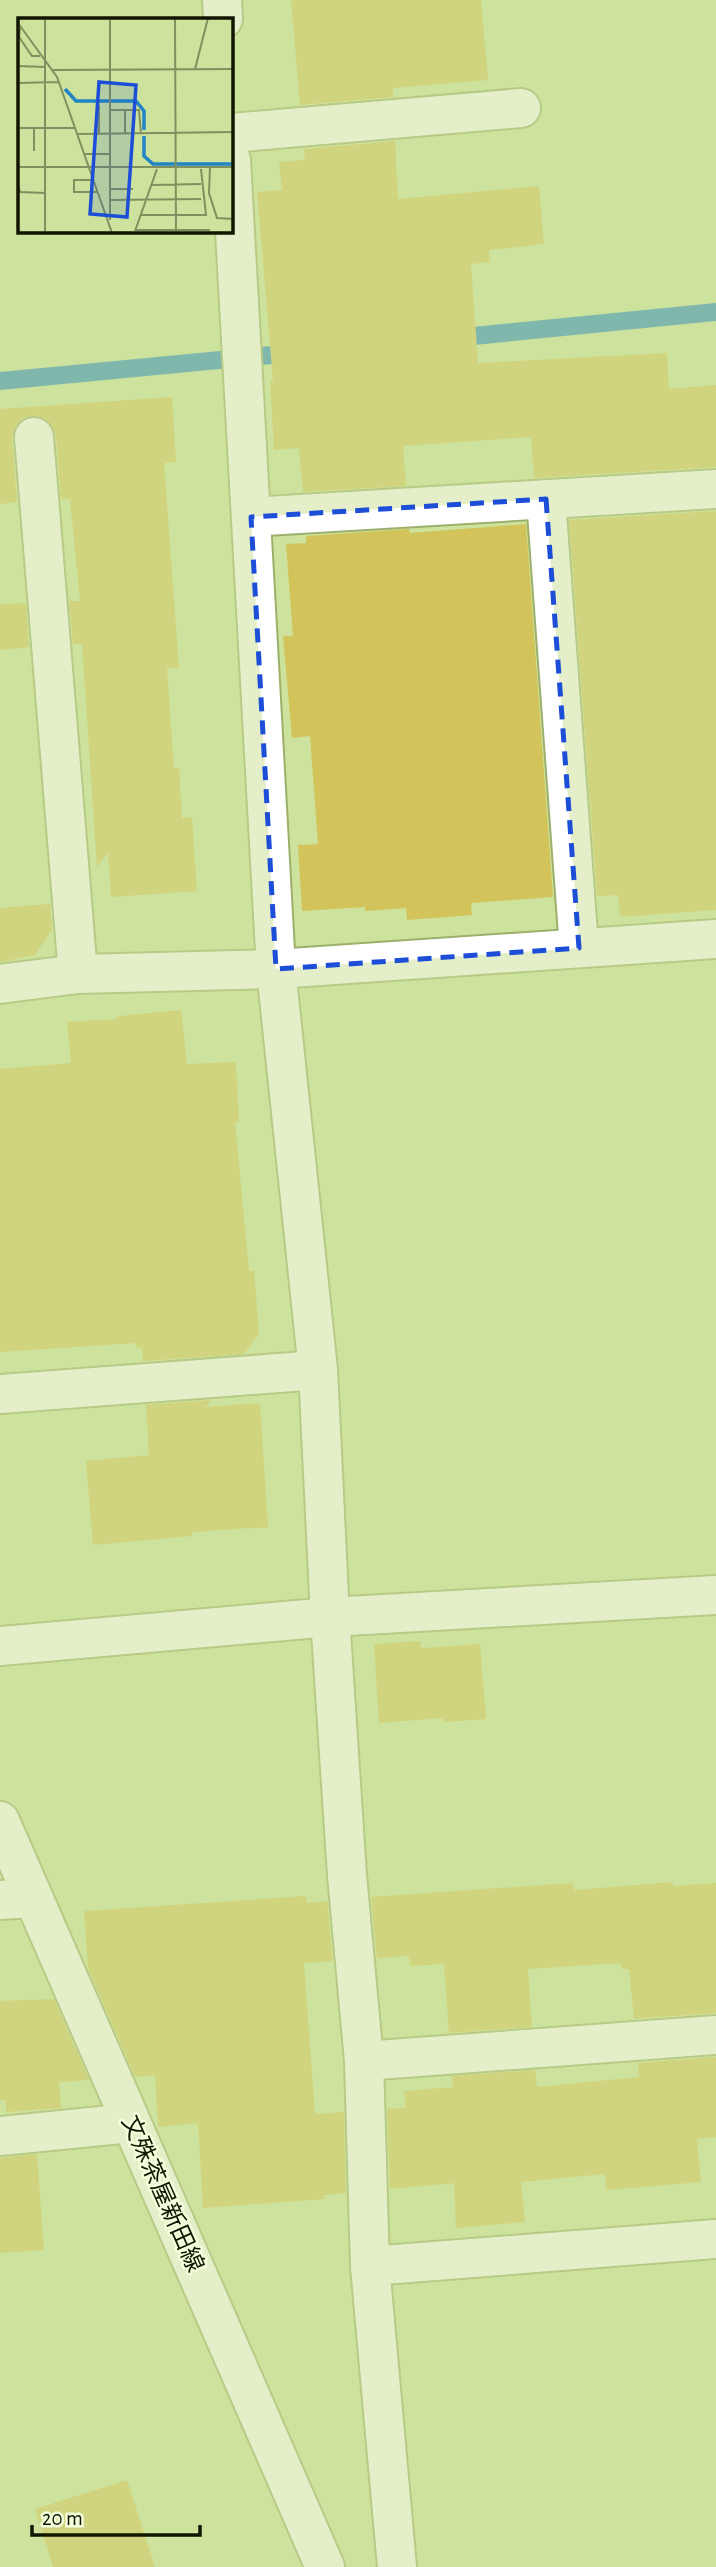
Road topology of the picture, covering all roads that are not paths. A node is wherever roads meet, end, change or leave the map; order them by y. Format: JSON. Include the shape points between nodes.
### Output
{"nodes":[{"id":1,"x":222,"y":0,"type":"edge"},
{"id":2,"x":223,"y":18,"type":"edge"},
{"id":3,"x":521,"y":108,"type":"dead end"},
{"id":4,"x":233,"y":133,"type":"edge"},
{"id":5,"x":233,"y":196,"type":"edge"},
{"id":6,"x":34,"y":437,"type":"dead end"},
{"id":7,"x":716,"y":489,"type":"edge"},
{"id":8,"x":546,"y":499,"type":"junction"},
{"id":9,"x":251,"y":517,"type":"junction"},
{"id":10,"x":716,"y":939,"type":"edge"},
{"id":11,"x":579,"y":948,"type":"junction"},
{"id":12,"x":276,"y":969,"type":"junction"},
{"id":13,"x":78,"y":974,"type":"junction"},
{"id":14,"x":0,"y":984,"type":"edge"},
{"id":15,"x":318,"y":1370,"type":"junction"},
{"id":16,"x":0,"y":1394,"type":"edge"},
{"id":17,"x":716,"y":1595,"type":"edge"},
{"id":18,"x":330,"y":1617,"type":"junction"},
{"id":19,"x":0,"y":1646,"type":"edge"},
{"id":20,"x":0,"y":1821,"type":"edge"},
{"id":21,"x":17,"y":1899,"type":"edge"},
{"id":22,"x":716,"y":2035,"type":"edge"},
{"id":23,"x":363,"y":2061,"type":"junction"},
{"id":24,"x":131,"y":2123,"type":"junction"},
{"id":25,"x":0,"y":2136,"type":"edge"},
{"id":26,"x":716,"y":2239,"type":"edge"},
{"id":27,"x":370,"y":2266,"type":"junction"},
{"id":28,"x":325,"y":2567,"type":"edge"},
{"id":29,"x":397,"y":2567,"type":"edge"}],
"edges":[{"from":1,"to":2,"type":"street"},
{"from":3,"to":4,"type":"street"},
{"from":5,"to":9,"type":"street"},
{"from":6,"to":13,"type":"street"},
{"from":7,"to":8,"type":"street"},
{"from":8,"to":9,"type":"street"},
{"from":8,"to":11,"type":"street"},
{"from":9,"to":12,"type":"street"},
{"from":10,"to":11,"type":"street"},
{"from":11,"to":12,"type":"street"},
{"from":12,"to":13,"type":"street"},
{"from":12,"to":15,"type":"street"},
{"from":13,"to":14,"type":"street"},
{"from":15,"to":16,"type":"street"},
{"from":15,"to":18,"type":"street"},
{"from":17,"to":18,"type":"street"},
{"from":18,"to":19,"type":"street"},
{"from":18,"to":23,"type":"street"},
{"from":20,"to":21,"type":"street","name":"文殊茶屋新田線"},
{"from":21,"to":24,"type":"street","name":"文殊茶屋新田線"},
{"from":22,"to":23,"type":"street"},
{"from":23,"to":27,"type":"street"},
{"from":24,"to":25,"type":"street"},
{"from":24,"to":28,"type":"street","name":"文殊茶屋新田線"},
{"from":26,"to":27,"type":"street"},
{"from":27,"to":29,"type":"street"}]}
